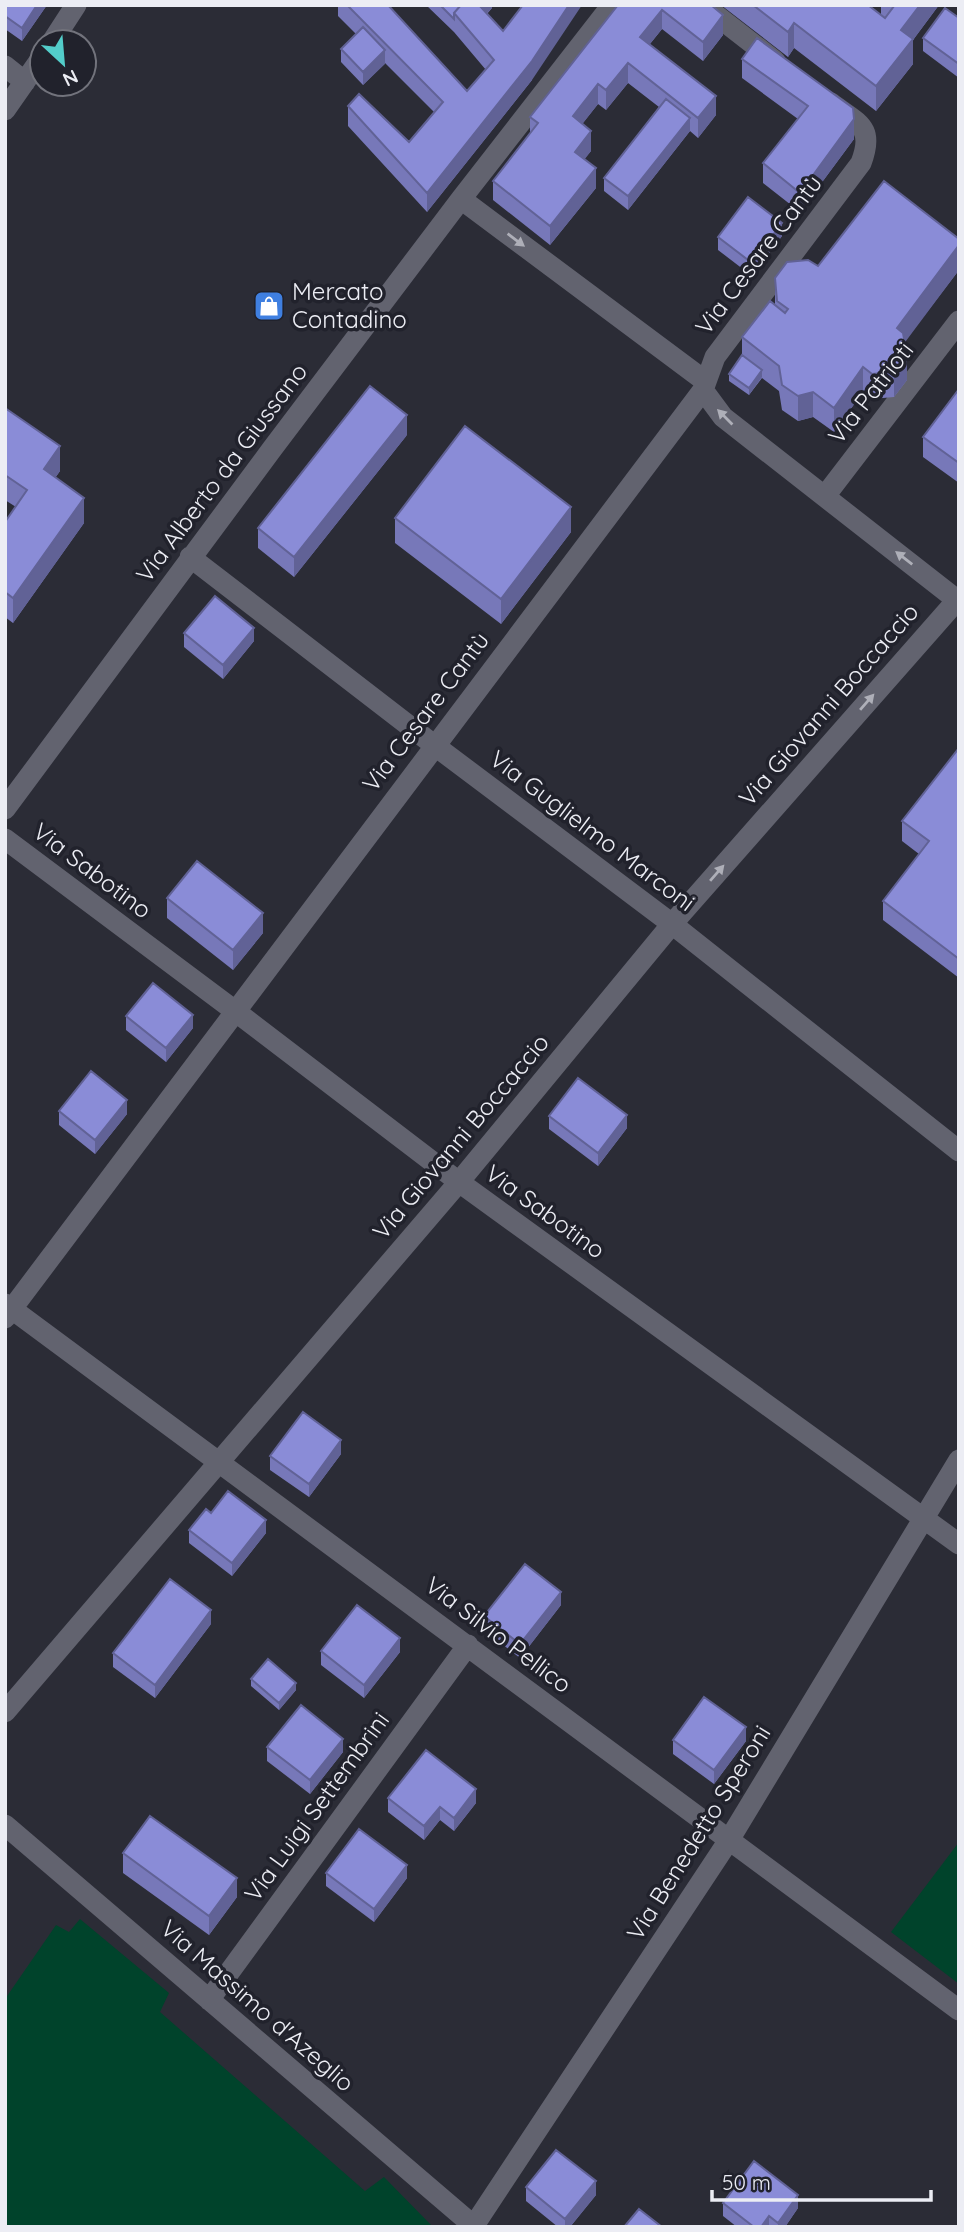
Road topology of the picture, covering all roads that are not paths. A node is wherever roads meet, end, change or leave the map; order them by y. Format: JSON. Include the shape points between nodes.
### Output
{"nodes":[{"id":1,"x":76,"y":5,"type":"edge"},
{"id":2,"x":612,"y":5,"type":"edge"},
{"id":3,"x":702,"y":5,"type":"edge"},
{"id":4,"x":61,"y":28,"type":"edge"},
{"id":5,"x":5,"y":66,"type":"edge"},
{"id":6,"x":789,"y":71,"type":"edge"},
{"id":7,"x":28,"y":78,"type":"edge"},
{"id":8,"x":25,"y":82,"type":"junction"},
{"id":9,"x":810,"y":88,"type":"edge"},
{"id":10,"x":5,"y":110,"type":"edge"},
{"id":11,"x":461,"y":199,"type":"junction"},
{"id":12,"x":959,"y":321,"type":"edge"},
{"id":13,"x":704,"y":386,"type":"junction"},
{"id":14,"x":825,"y":496,"type":"junction"},
{"id":15,"x":190,"y":557,"type":"junction"},
{"id":16,"x":958,"y":599,"type":"edge"},
{"id":17,"x":434,"y":745,"type":"junction"},
{"id":18,"x":5,"y":809,"type":"edge"},
{"id":19,"x":5,"y":839,"type":"edge"},
{"id":20,"x":672,"y":924,"type":"junction"},
{"id":21,"x":235,"y":1011,"type":"junction"},
{"id":22,"x":959,"y":1151,"type":"edge"},
{"id":23,"x":459,"y":1182,"type":"junction"},
{"id":24,"x":8,"y":1311,"type":"edge"},
{"id":25,"x":959,"y":1460,"type":"edge"},
{"id":26,"x":220,"y":1462,"type":"junction"},
{"id":27,"x":924,"y":1518,"type":"junction"},
{"id":28,"x":959,"y":1545,"type":"edge"},
{"id":29,"x":468,"y":1645,"type":"junction"},
{"id":30,"x":5,"y":1712,"type":"edge"},
{"id":31,"x":5,"y":1825,"type":"edge"},
{"id":32,"x":729,"y":1840,"type":"junction"},
{"id":33,"x":209,"y":2000,"type":"junction"},
{"id":34,"x":959,"y":2010,"type":"edge"},
{"id":35,"x":474,"y":2226,"type":"edge"}],
"edges":[{"from":1,"to":4,"type":"street"},
{"from":2,"to":11,"type":"street","name":"Via Alberto da Giussano"},
{"from":3,"to":6,"type":"street"},
{"from":5,"to":8,"type":"street"},
{"from":7,"to":8,"type":"street"},
{"from":8,"to":10,"type":"street"},
{"from":9,"to":13,"type":"street","name":"Via Cesare Cantù","via":[[864,129],[866,149],[861,163],[715,357]]},
{"from":11,"to":13,"type":"street","one_way":true},
{"from":11,"to":15,"type":"street","name":"Via Alberto da Giussano"},
{"from":12,"to":14,"type":"street","name":"Via Patrioti"},
{"from":14,"to":13,"type":"street","one_way":true,"via":[[723,417]]},
{"from":13,"to":17,"type":"street","name":"Via Cesare Cantù"},
{"from":16,"to":14,"type":"street","one_way":true},
{"from":15,"to":17,"type":"street","name":"Via Guglielmo Marconi"},
{"from":15,"to":18,"type":"street","name":"Via Alberto da Giussano"},
{"from":20,"to":16,"type":"street","name":"Via Giovanni Boccaccio","one_way":true},
{"from":17,"to":20,"type":"street","name":"Via Guglielmo Marconi"},
{"from":17,"to":21,"type":"street","name":"Via Cesare Cantù"},
{"from":19,"to":21,"type":"street","name":"Via Sabotino"},
{"from":20,"to":22,"type":"street","name":"Via Guglielmo Marconi"},
{"from":20,"to":23,"type":"street","name":"Via Giovanni Boccaccio"},
{"from":21,"to":23,"type":"street","name":"Via Sabotino"},
{"from":21,"to":24,"type":"street","name":"Via Cesare Cantù"},
{"from":23,"to":26,"type":"street","name":"Via Giovanni Boccaccio"},
{"from":23,"to":27,"type":"street","name":"Via Sabotino"},
{"from":24,"to":26,"type":"street","name":"Via Silvio Pellico"},
{"from":25,"to":27,"type":"street","name":"Via Benedetto Speroni"},
{"from":26,"to":29,"type":"street","name":"Via Silvio Pellico"},
{"from":26,"to":30,"type":"street","name":"Via Giovanni Boccaccio"},
{"from":27,"to":28,"type":"street","name":"Via Sabotino"},
{"from":27,"to":32,"type":"street","name":"Via Benedetto Speroni"},
{"from":29,"to":32,"type":"street","name":"Via Silvio Pellico"},
{"from":29,"to":33,"type":"street","name":"Via Luigi Settembrini"},
{"from":31,"to":33,"type":"street","name":"Via Massimo d'Azeglio"},
{"from":32,"to":34,"type":"street","name":"Via Silvio Pellico"},
{"from":32,"to":35,"type":"street","name":"Via Benedetto Speroni"},
{"from":33,"to":35,"type":"street","name":"Via Massimo d'Azeglio"}]}
